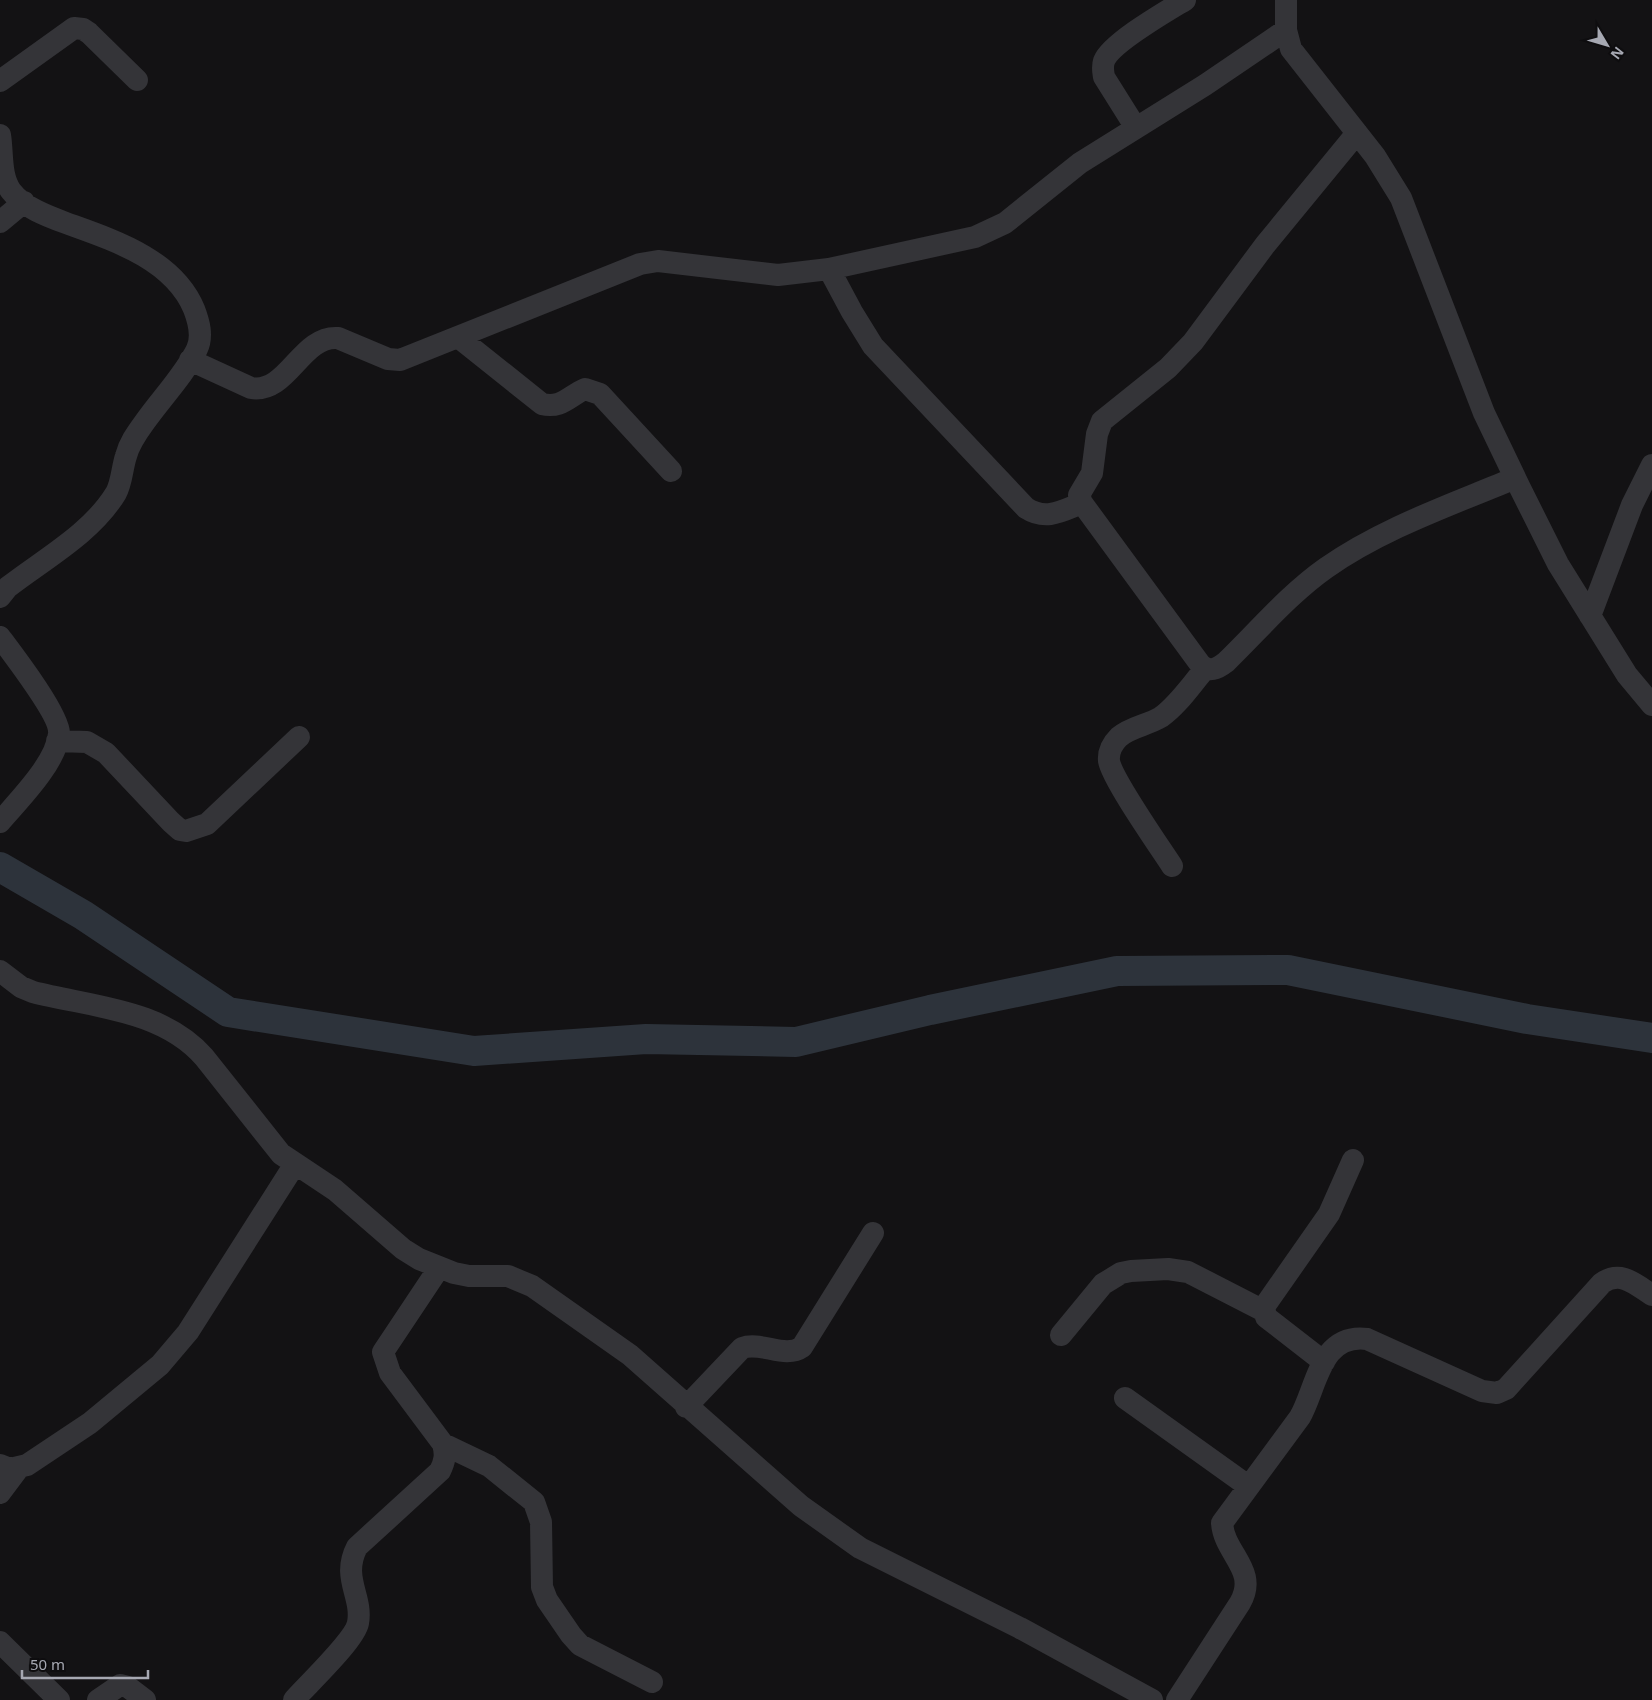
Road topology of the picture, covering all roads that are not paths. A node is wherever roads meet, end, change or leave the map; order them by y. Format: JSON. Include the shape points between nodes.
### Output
{"nodes":[{"id":1,"x":1185,"y":0,"type":"edge"},
{"id":2,"x":1286,"y":0,"type":"edge"},
{"id":3,"x":1286,"y":30,"type":"junction"},
{"id":4,"x":137,"y":80,"type":"dead end"},
{"id":5,"x":0,"y":81,"type":"edge"},
{"id":6,"x":1136,"y":128,"type":"junction"},
{"id":7,"x":1357,"y":134,"type":"junction"},
{"id":8,"x":0,"y":135,"type":"edge"},
{"id":9,"x":24,"y":202,"type":"junction"},
{"id":10,"x":0,"y":222,"type":"edge"},
{"id":11,"x":829,"y":268,"type":"junction"},
{"id":12,"x":458,"y":337,"type":"junction"},
{"id":13,"x":190,"y":360,"type":"junction"},
{"id":14,"x":1652,"y":465,"type":"edge"},
{"id":15,"x":671,"y":471,"type":"dead end"},
{"id":16,"x":1515,"y":478,"type":"junction"},
{"id":17,"x":1082,"y":503,"type":"junction"},
{"id":18,"x":0,"y":597,"type":"edge"},
{"id":19,"x":1590,"y":616,"type":"junction"},
{"id":20,"x":0,"y":637,"type":"edge"},
{"id":21,"x":1205,"y":669,"type":"junction"},
{"id":22,"x":1652,"y":705,"type":"edge"},
{"id":23,"x":299,"y":737,"type":"dead end"},
{"id":24,"x":57,"y":741,"type":"junction"},
{"id":25,"x":1,"y":821,"type":"edge"},
{"id":26,"x":1172,"y":866,"type":"dead end"},
{"id":27,"x":0,"y":971,"type":"edge"},
{"id":28,"x":1353,"y":1160,"type":"dead end"},
{"id":29,"x":295,"y":1164,"type":"junction"},
{"id":30,"x":874,"y":1233,"type":"dead end"},
{"id":31,"x":440,"y":1268,"type":"junction"},
{"id":32,"x":1652,"y":1295,"type":"edge"},
{"id":33,"x":1264,"y":1311,"type":"junction"},
{"id":34,"x":1061,"y":1335,"type":"dead end"},
{"id":35,"x":1324,"y":1362,"type":"junction"},
{"id":36,"x":1125,"y":1398,"type":"dead end"},
{"id":37,"x":686,"y":1407,"type":"junction"},
{"id":38,"x":443,"y":1444,"type":"junction"},
{"id":39,"x":9,"y":1467,"type":"edge"},
{"id":40,"x":1248,"y":1486,"type":"junction"},
{"id":41,"x":0,"y":1493,"type":"edge"},
{"id":42,"x":0,"y":1642,"type":"edge"},
{"id":43,"x":652,"y":1682,"type":"dead end"},
{"id":44,"x":59,"y":1700,"type":"edge"},
{"id":45,"x":98,"y":1700,"type":"edge"},
{"id":46,"x":145,"y":1700,"type":"edge"},
{"id":47,"x":294,"y":1700,"type":"edge"},
{"id":48,"x":1152,"y":1700,"type":"edge"},
{"id":49,"x":1177,"y":1700,"type":"edge"}],
"edges":[{"from":1,"to":6,"type":"street","via":[[1118,44],[1104,60],[1104,76]]},
{"from":2,"to":3,"type":"street"},
{"from":3,"to":6,"type":"street"},
{"from":3,"to":7,"type":"street","via":[[1291,49]]},
{"from":4,"to":5,"type":"street","via":[[89,33],[74,28]]},
{"from":6,"to":11,"type":"street","via":[[1080,162],[1005,223],[975,237]]},
{"from":7,"to":16,"type":"street","via":[[1387,173],[1401,198],[1484,413]]},
{"from":7,"to":17,"type":"street","via":[[1265,245],[1193,342],[1168,368],[1102,421],[1092,473],[1079,494]]},
{"from":8,"to":9,"type":"street","via":[[5,179],[15,196]]},
{"from":9,"to":10,"type":"street"},
{"from":9,"to":13,"type":"street","via":[[43,214],[140,254],[180,284],[191,303],[200,330],[197,349]]},
{"from":11,"to":12,"type":"street","via":[[778,275],[658,261],[640,264]]},
{"from":11,"to":17,"type":"street","via":[[873,346],[1026,508],[1043,516]]},
{"from":12,"to":13,"type":"street","via":[[400,360],[388,359],[338,338],[330,338],[318,342],[274,382],[258,389]]},
{"from":12,"to":15,"type":"street","via":[[542,404],[562,404],[585,389],[600,394]]},
{"from":13,"to":18,"type":"street","via":[[133,438],[117,491],[108,504],[90,523],[8,587]]},
{"from":14,"to":19,"type":"street","via":[[1632,505]]},
{"from":16,"to":19,"type":"street","via":[[1558,564]]},
{"from":16,"to":21,"type":"street","via":[[1386,533],[1335,563],[1302,589],[1226,662],[1218,668]]},
{"from":17,"to":21,"type":"street"},
{"from":19,"to":22,"type":"street","via":[[1627,675]]},
{"from":20,"to":24,"type":"street","via":[[54,714],[60,733]]},
{"from":21,"to":26,"type":"street","via":[[1171,709],[1121,735],[1109,752],[1109,762],[1119,782]]},
{"from":23,"to":24,"type":"street","via":[[207,824],[186,831],[171,822],[106,753],[87,742]]},
{"from":24,"to":25,"type":"street","via":[[50,758]]},
{"from":27,"to":29,"type":"street","via":[[33,992],[142,1017],[174,1030],[193,1044],[272,1146]]},
{"from":28,"to":33,"type":"street","via":[[1329,1214],[1268,1300]]},
{"from":29,"to":31,"type":"street","via":[[335,1190],[403,1249]]},
{"from":29,"to":39,"type":"street","via":[[171,1354],[90,1423]]},
{"from":30,"to":37,"type":"street","via":[[802,1348],[787,1351],[749,1345],[742,1348]]},
{"from":31,"to":37,"type":"street","via":[[469,1276],[508,1276],[532,1286],[630,1355]]},
{"from":31,"to":38,"type":"street","via":[[383,1352],[390,1373]]},
{"from":32,"to":35,"type":"street","via":[[1620,1276],[1602,1283],[1506,1389],[1497,1393],[1482,1391],[1367,1339],[1345,1342]]},
{"from":33,"to":34,"type":"street","via":[[1188,1272],[1168,1269],[1131,1271],[1102,1284]]},
{"from":33,"to":35,"type":"street","via":[[1266,1317]]},
{"from":35,"to":40,"type":"street","via":[[1300,1417]]},
{"from":36,"to":40,"type":"street"},
{"from":37,"to":48,"type":"street","via":[[801,1506],[860,1548],[1020,1628]]},
{"from":38,"to":43,"type":"street","via":[[490,1466],[534,1502],[541,1522],[542,1587],[547,1600],[580,1645]]},
{"from":38,"to":47,"type":"street","via":[[446,1454],[440,1471],[357,1547],[350,1564],[358,1614],[355,1631]]},
{"from":39,"to":41,"type":"street"},
{"from":40,"to":49,"type":"street","via":[[1222,1523],[1224,1534],[1245,1576],[1245,1594]]},
{"from":42,"to":44,"type":"street"},
{"from":45,"to":46,"type":"street","via":[[120,1684]]}]}
